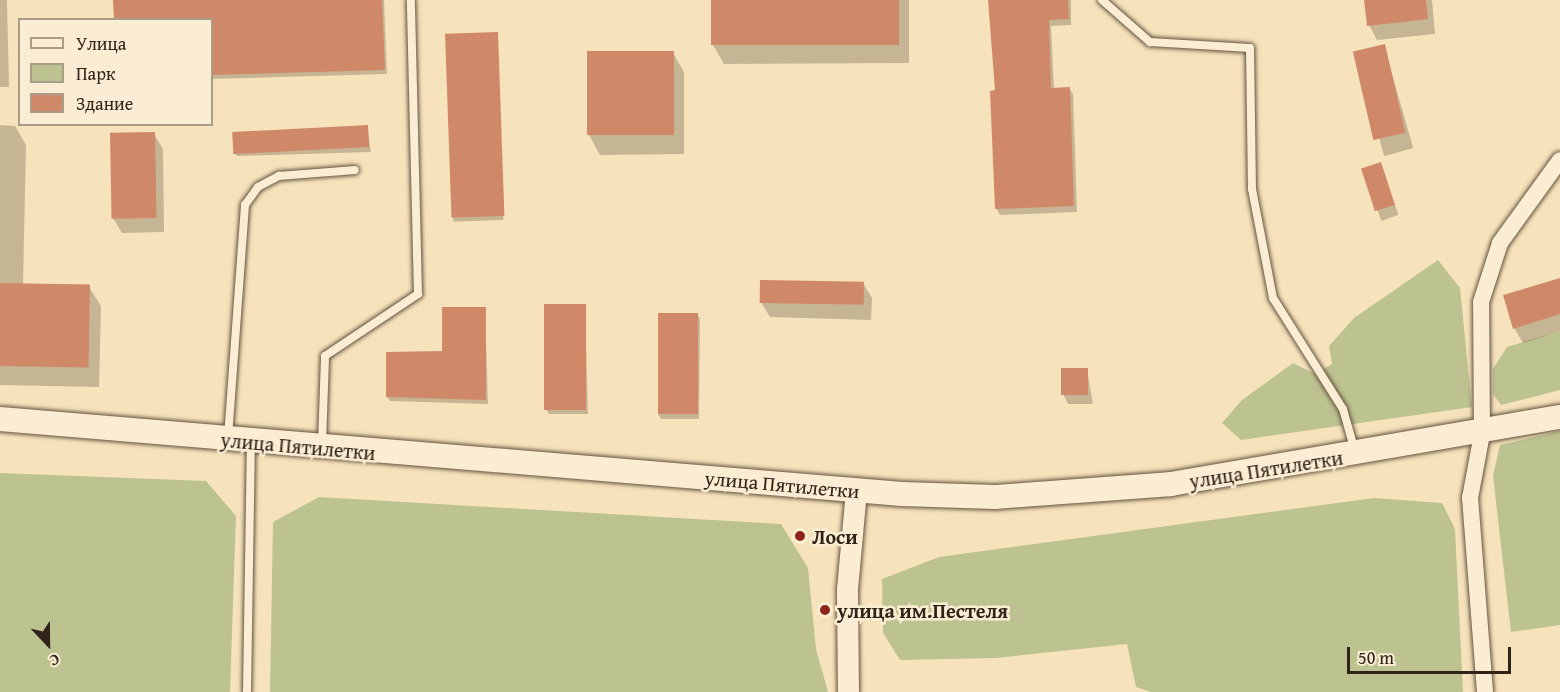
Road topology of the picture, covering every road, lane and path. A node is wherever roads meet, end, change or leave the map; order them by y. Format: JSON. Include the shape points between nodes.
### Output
{"nodes":[{"id":1,"x":411,"y":0,"type":"edge"},
{"id":2,"x":1102,"y":0,"type":"edge"},
{"id":3,"x":1560,"y":160,"type":"edge"},
{"id":4,"x":354,"y":171,"type":"dead end"},
{"id":5,"x":1560,"y":417,"type":"edge"},
{"id":6,"x":0,"y":419,"type":"edge"},
{"id":7,"x":1482,"y":435,"type":"junction"},
{"id":8,"x":239,"y":441,"type":"junction"},
{"id":9,"x":322,"y":447,"type":"junction"},
{"id":10,"x":1356,"y":454,"type":"junction"},
{"id":11,"x":856,"y":490,"type":"junction"},
{"id":12,"x":247,"y":692,"type":"edge"},
{"id":13,"x":848,"y":692,"type":"edge"},
{"id":14,"x":1485,"y":692,"type":"edge"}],
"edges":[{"from":1,"to":9,"type":"lane","via":[[418,294],[325,356]]},
{"from":2,"to":10,"type":"lane","via":[[1150,42],[1250,48],[1252,189],[1273,298],[1343,409]]},
{"from":3,"to":7,"type":"street","via":[[1500,243],[1481,302]]},
{"from":4,"to":8,"type":"lane","via":[[279,176],[258,187],[245,205]]},
{"from":5,"to":7,"type":"main road","name":"улица Пятилетки"},
{"from":6,"to":8,"type":"main road","name":"улица Пятилетки"},
{"from":7,"to":10,"type":"main road","name":"улица Пятилетки"},
{"from":7,"to":14,"type":"street","via":[[1470,498]]},
{"from":8,"to":9,"type":"main road","name":"улица Пятилетки"},
{"from":8,"to":12,"type":"lane"},
{"from":9,"to":11,"type":"main road","name":"улица Пятилетки"},
{"from":10,"to":11,"type":"main road","name":"улица Пятилетки","via":[[1069,494],[961,496]]},
{"from":11,"to":13,"type":"street","via":[[847,581]]}]}
